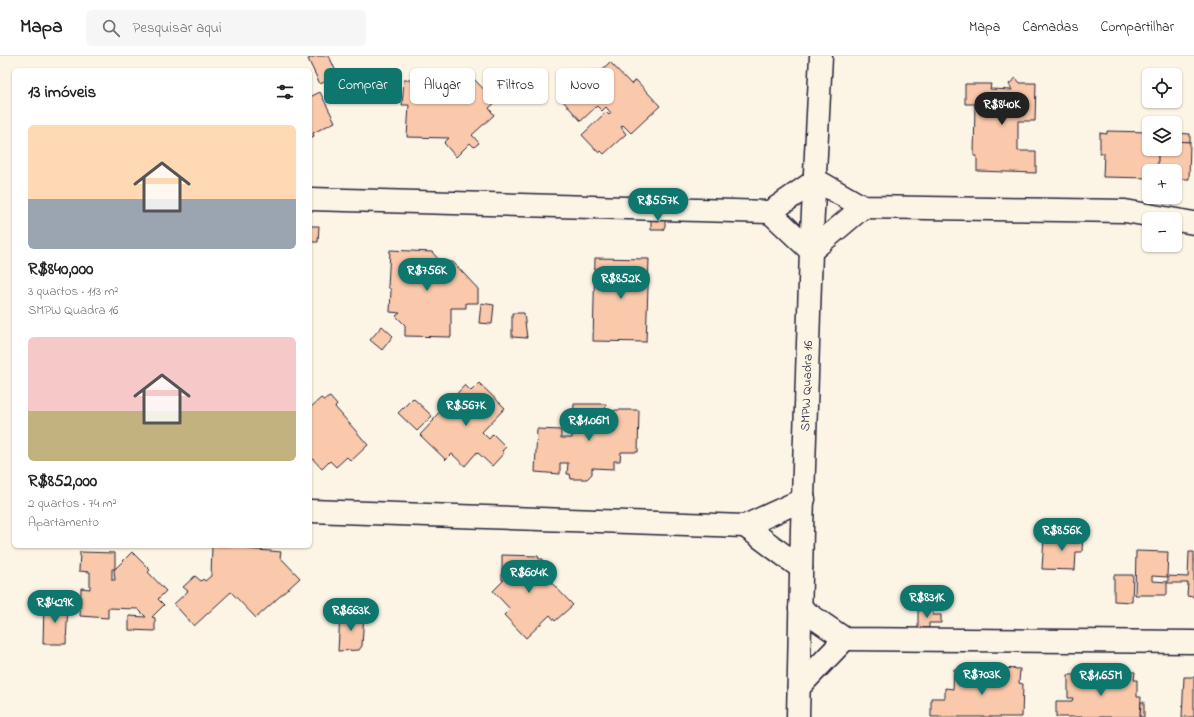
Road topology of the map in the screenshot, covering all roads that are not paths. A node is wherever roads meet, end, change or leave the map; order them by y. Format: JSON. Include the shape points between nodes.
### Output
{"nodes":[{"id":1,"x":821,"y":56,"type":"edge"},
{"id":2,"x":816,"y":180,"type":"junction"},
{"id":3,"x":312,"y":198,"type":"edge"},
{"id":4,"x":863,"y":207,"type":"junction"},
{"id":5,"x":770,"y":212,"type":"junction"},
{"id":6,"x":1194,"y":223,"type":"edge"},
{"id":7,"x":811,"y":251,"type":"junction"},
{"id":8,"x":804,"y":499,"type":"junction"},
{"id":9,"x":312,"y":511,"type":"edge"},
{"id":10,"x":745,"y":526,"type":"junction"},
{"id":11,"x":801,"y":568,"type":"junction"},
{"id":12,"x":800,"y":608,"type":"junction"},
{"id":13,"x":845,"y":638,"type":"junction"},
{"id":14,"x":1194,"y":642,"type":"edge"},
{"id":15,"x":799,"y":687,"type":"junction"},
{"id":16,"x":798,"y":717,"type":"edge"}],
"edges":[{"from":1,"to":2,"type":"street","name":"SMPW Quadra 16"},
{"from":2,"to":4,"type":"street"},
{"from":2,"to":5,"type":"street"},
{"from":2,"to":7,"type":"street","name":"SMPW Quadra 16"},
{"from":3,"to":5,"type":"street"},
{"from":4,"to":6,"type":"street","via":[[1125,210]]},
{"from":4,"to":7,"type":"street"},
{"from":5,"to":7,"type":"street"},
{"from":7,"to":8,"type":"street","name":"SMPW Quadra 16"},
{"from":8,"to":10,"type":"street"},
{"from":8,"to":11,"type":"street","name":"SMPW Quadra 16"},
{"from":9,"to":10,"type":"street"},
{"from":10,"to":11,"type":"street"},
{"from":11,"to":12,"type":"street","name":"SMPW Quadra 16"},
{"from":12,"to":13,"type":"street"},
{"from":12,"to":15,"type":"street","name":"SMPW Quadra 16"},
{"from":13,"to":14,"type":"street"},
{"from":13,"to":15,"type":"street"},
{"from":15,"to":16,"type":"street","name":"SMPW Quadra 16"}]}
